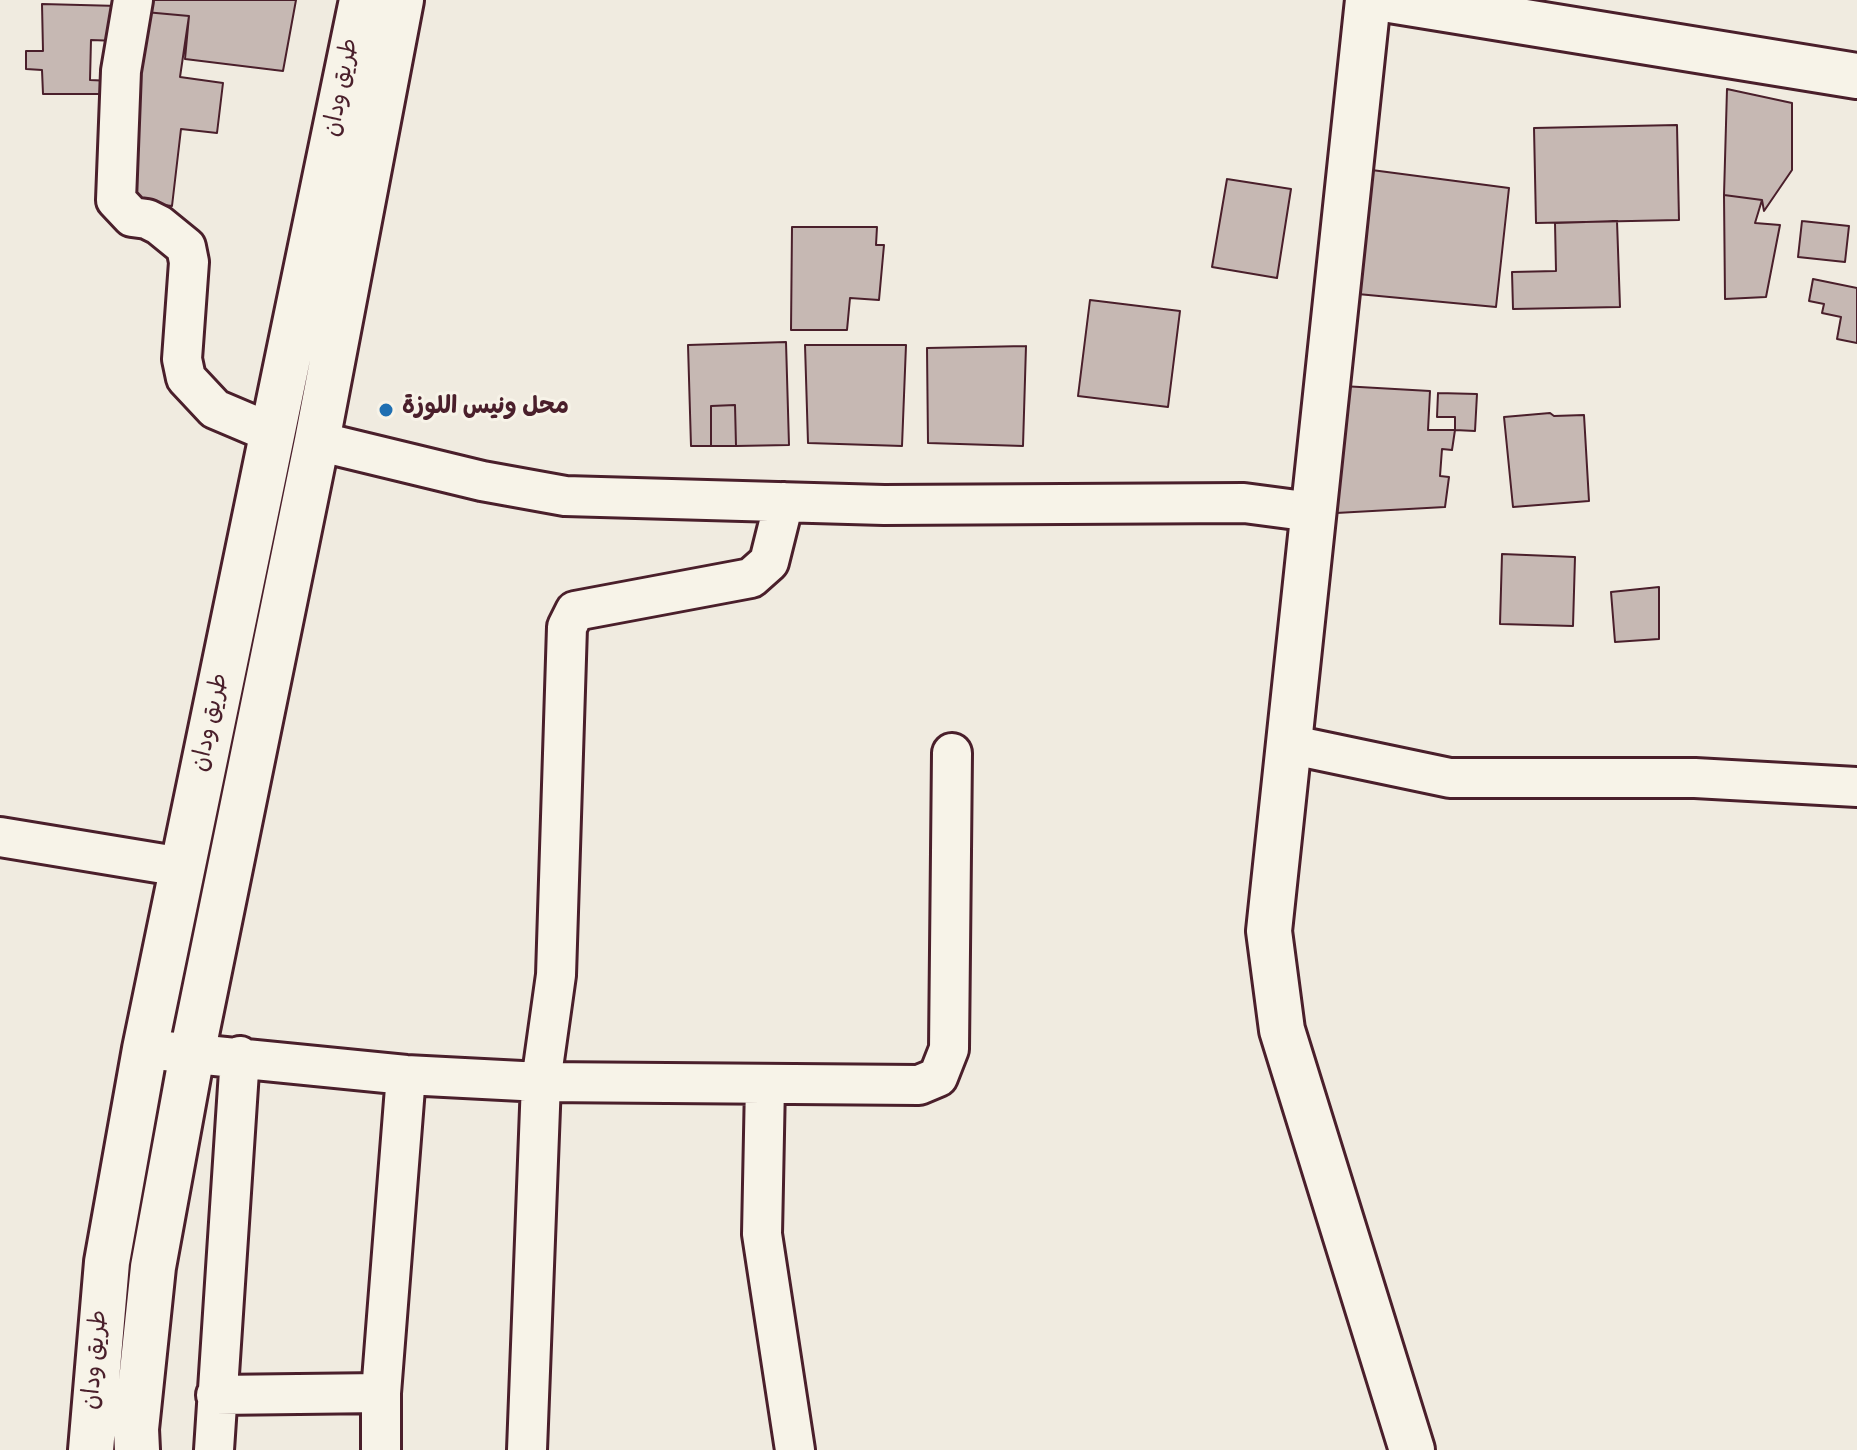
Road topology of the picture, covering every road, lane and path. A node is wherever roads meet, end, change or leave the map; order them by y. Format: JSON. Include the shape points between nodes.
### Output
{"nodes":[{"id":1,"x":133,"y":0,"type":"edge"},
{"id":2,"x":362,"y":0,"type":"edge"},
{"id":3,"x":401,"y":0,"type":"edge"},
{"id":4,"x":1368,"y":0,"type":"edge"},
{"id":5,"x":1390,"y":0,"type":"edge"},
{"id":6,"x":1857,"y":76,"type":"edge"},
{"id":7,"x":274,"y":434,"type":"junction"},
{"id":8,"x":317,"y":441,"type":"junction"},
{"id":9,"x":784,"y":502,"type":"junction"},
{"id":10,"x":1312,"y":512,"type":"junction"},
{"id":11,"x":1288,"y":744,"type":"junction"},
{"id":12,"x":952,"y":753,"type":"dead end"},
{"id":13,"x":1857,"y":787,"type":"edge"},
{"id":14,"x":0,"y":837,"type":"edge"},
{"id":15,"x":182,"y":867,"type":"junction"},
{"id":16,"x":145,"y":1049,"type":"junction"},
{"id":17,"x":192,"y":1054,"type":"junction"},
{"id":18,"x":240,"y":1056,"type":"junction"},
{"id":19,"x":406,"y":1075,"type":"junction"},
{"id":20,"x":541,"y":1082,"type":"junction"},
{"id":21,"x":765,"y":1084,"type":"junction"},
{"id":22,"x":381,"y":1393,"type":"junction"},
{"id":23,"x":216,"y":1395,"type":"junction"},
{"id":24,"x":91,"y":1450,"type":"edge"},
{"id":25,"x":137,"y":1450,"type":"edge"},
{"id":26,"x":214,"y":1450,"type":"edge"},
{"id":27,"x":381,"y":1450,"type":"edge"},
{"id":28,"x":527,"y":1450,"type":"edge"},
{"id":29,"x":795,"y":1450,"type":"edge"},
{"id":30,"x":1412,"y":1450,"type":"edge"}],
"edges":[{"from":1,"to":7,"type":"street","via":[[121,71],[116,200],[132,217],[159,225],[186,247],[186,378],[215,409]]},
{"from":2,"to":7,"type":"main road","name":"طريق ودان"},
{"from":3,"to":8,"type":"main road","name":"طريق ودان"},
{"from":4,"to":10,"type":"main road"},
{"from":5,"to":6,"type":"main road"},
{"from":7,"to":15,"type":"main road","name":"طريق ودان"},
{"from":8,"to":9,"type":"street","via":[[565,496]]},
{"from":8,"to":17,"type":"main road","name":"طريق ودان"},
{"from":9,"to":10,"type":"street","via":[[1244,503]]},
{"from":9,"to":20,"type":"street","via":[[769,562],[751,578],[575,611],[567,627],[556,975]]},
{"from":10,"to":11,"type":"main road"},
{"from":11,"to":13,"type":"street","via":[[1450,778],[1695,778]]},
{"from":11,"to":30,"type":"main road","via":[[1269,931],[1272,977],[1282,1030]]},
{"from":12,"to":21,"type":"street","via":[[949,1049],[938,1077],[919,1085]]},
{"from":14,"to":15,"type":"street"},
{"from":15,"to":16,"type":"main road","name":"طريق ودان"},
{"from":16,"to":17,"type":"street"},
{"from":16,"to":24,"type":"main road","name":"طريق ودان","via":[[107,1262]]},
{"from":17,"to":18,"type":"street"},
{"from":17,"to":25,"type":"main road","name":"طريق ودان","via":[[153,1267]]},
{"from":18,"to":19,"type":"street"},
{"from":18,"to":23,"type":"street"},
{"from":19,"to":20,"type":"street"},
{"from":19,"to":22,"type":"street"},
{"from":20,"to":21,"type":"street"},
{"from":20,"to":28,"type":"street"},
{"from":21,"to":29,"type":"street","via":[[762,1234]]},
{"from":22,"to":23,"type":"street"},
{"from":22,"to":27,"type":"street"},
{"from":23,"to":26,"type":"street"}]}
